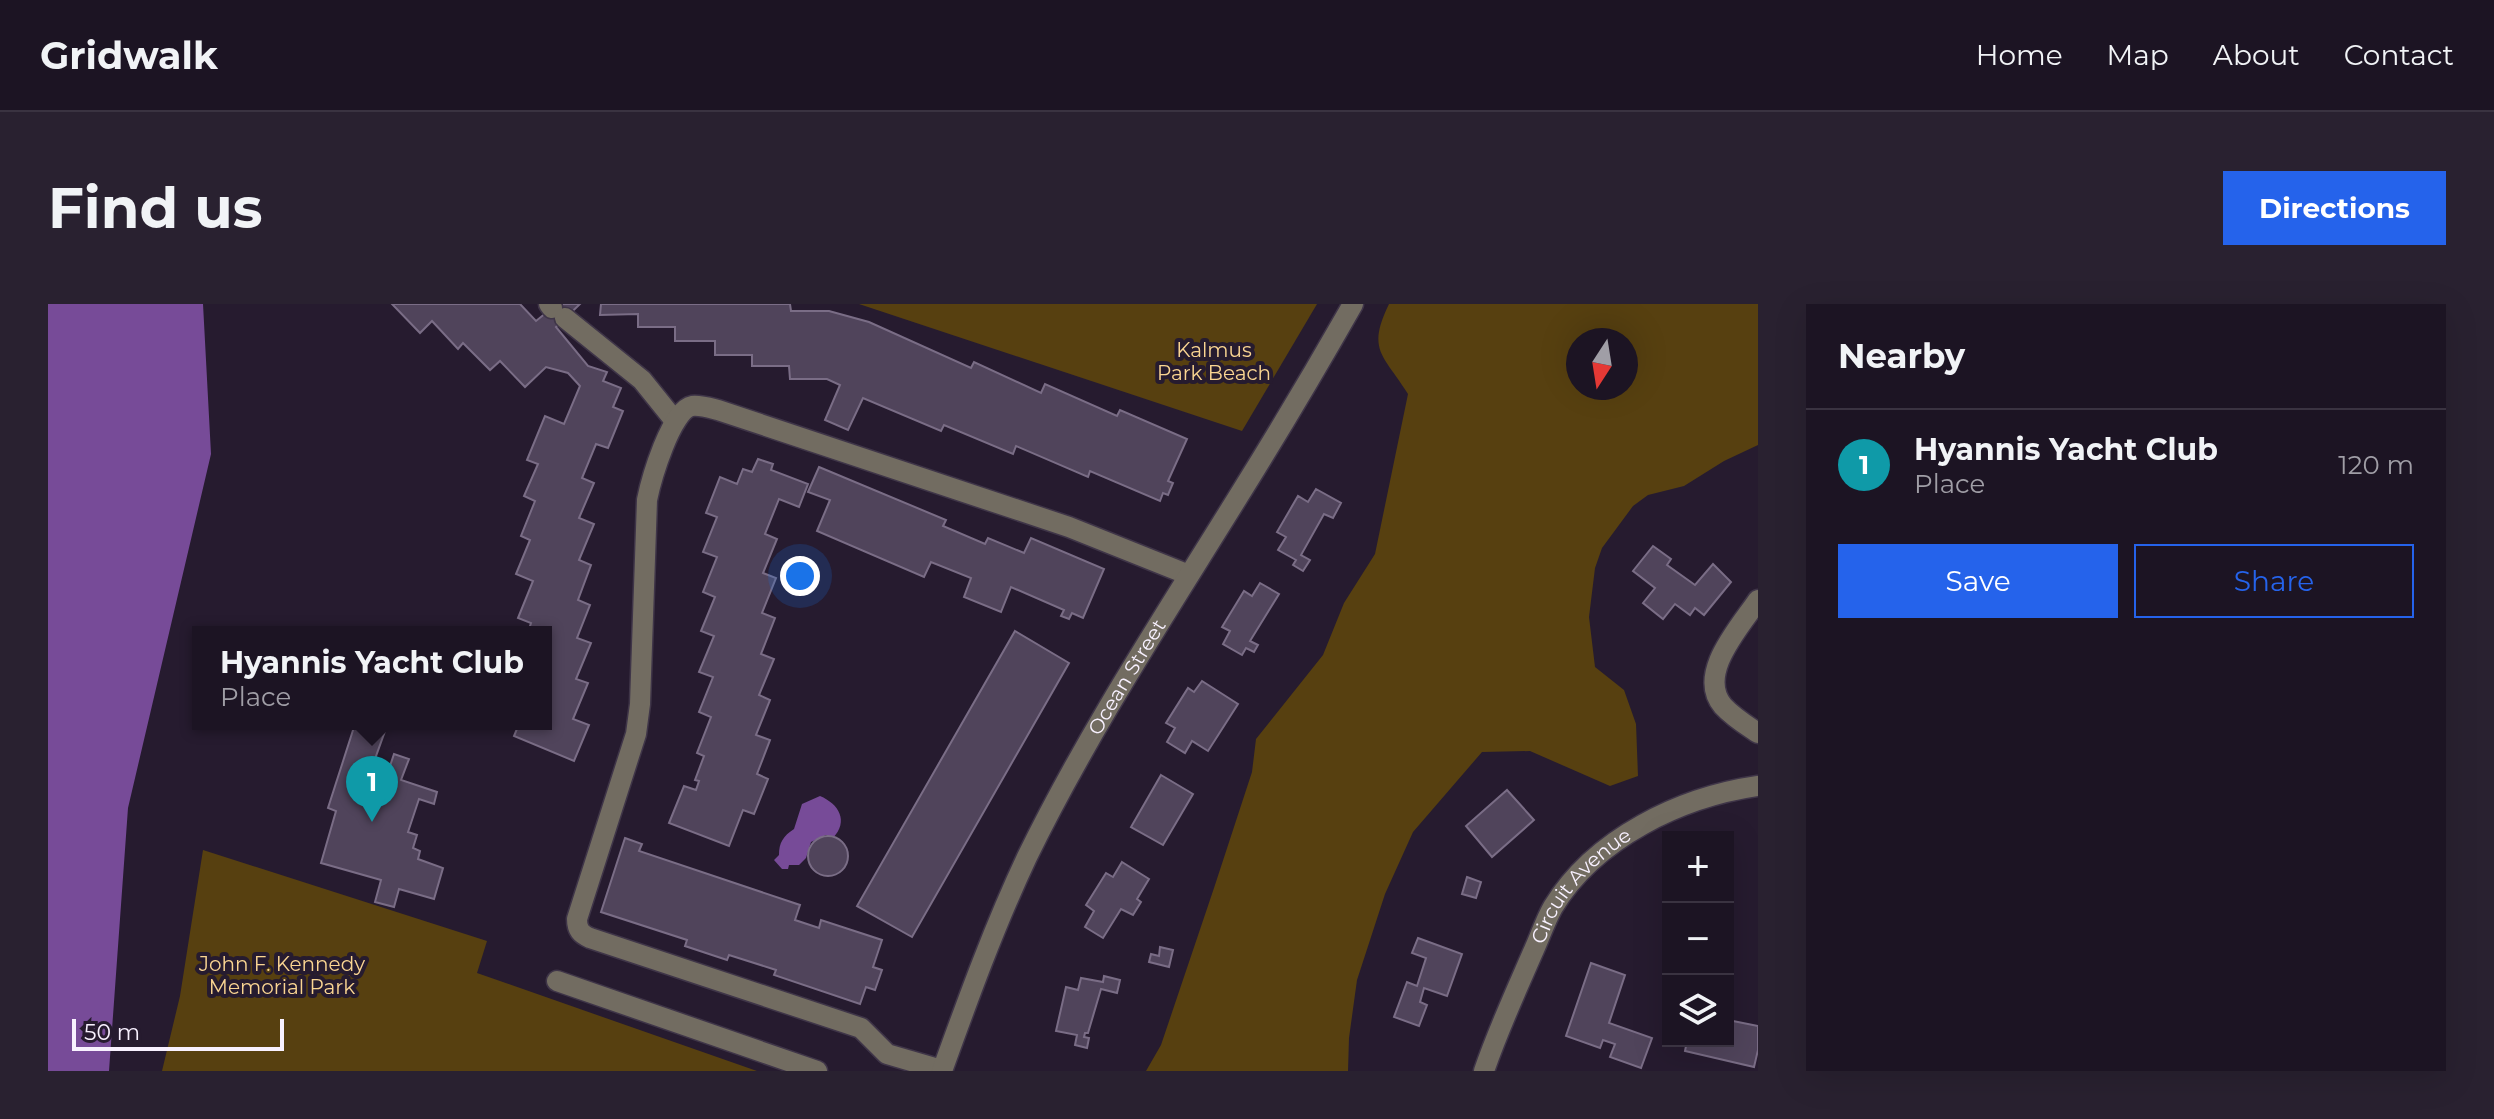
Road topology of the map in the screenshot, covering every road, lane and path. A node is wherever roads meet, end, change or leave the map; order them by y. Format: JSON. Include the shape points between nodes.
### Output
{"nodes":[{"id":1,"x":1353,"y":304,"type":"edge"},
{"id":2,"x":556,"y":310,"type":"edge"},
{"id":3,"x":675,"y":421,"type":"junction"},
{"id":4,"x":1189,"y":575,"type":"junction"},
{"id":5,"x":1758,"y":600,"type":"edge"},
{"id":6,"x":1758,"y":733,"type":"edge"},
{"id":7,"x":1758,"y":786,"type":"edge"},
{"id":8,"x":557,"y":981,"type":"dead end"},
{"id":9,"x":1489,"y":1070,"type":"edge"},
{"id":10,"x":817,"y":1071,"type":"edge"},
{"id":11,"x":942,"y":1071,"type":"edge"}],
"edges":[{"from":1,"to":4,"type":"street","name":"Ocean Street"},
{"from":2,"to":3,"type":"street","via":[[642,380]]},
{"from":3,"to":4,"type":"street","via":[[692,406],[718,410],[1069,527]]},
{"from":3,"to":11,"type":"street","via":[[647,500],[636,734],[577,927],[590,938],[861,1028],[887,1054]]},
{"from":4,"to":11,"type":"street","name":"Ocean Street","via":[[1028,855]]},
{"from":5,"to":6,"type":"street","via":[[1724,652],[1714,681],[1723,705]]},
{"from":7,"to":9,"type":"street","name":"Circuit Avenue","via":[[1683,804],[1612,845],[1572,881],[1552,909]]},
{"from":8,"to":10,"type":"street"}]}
